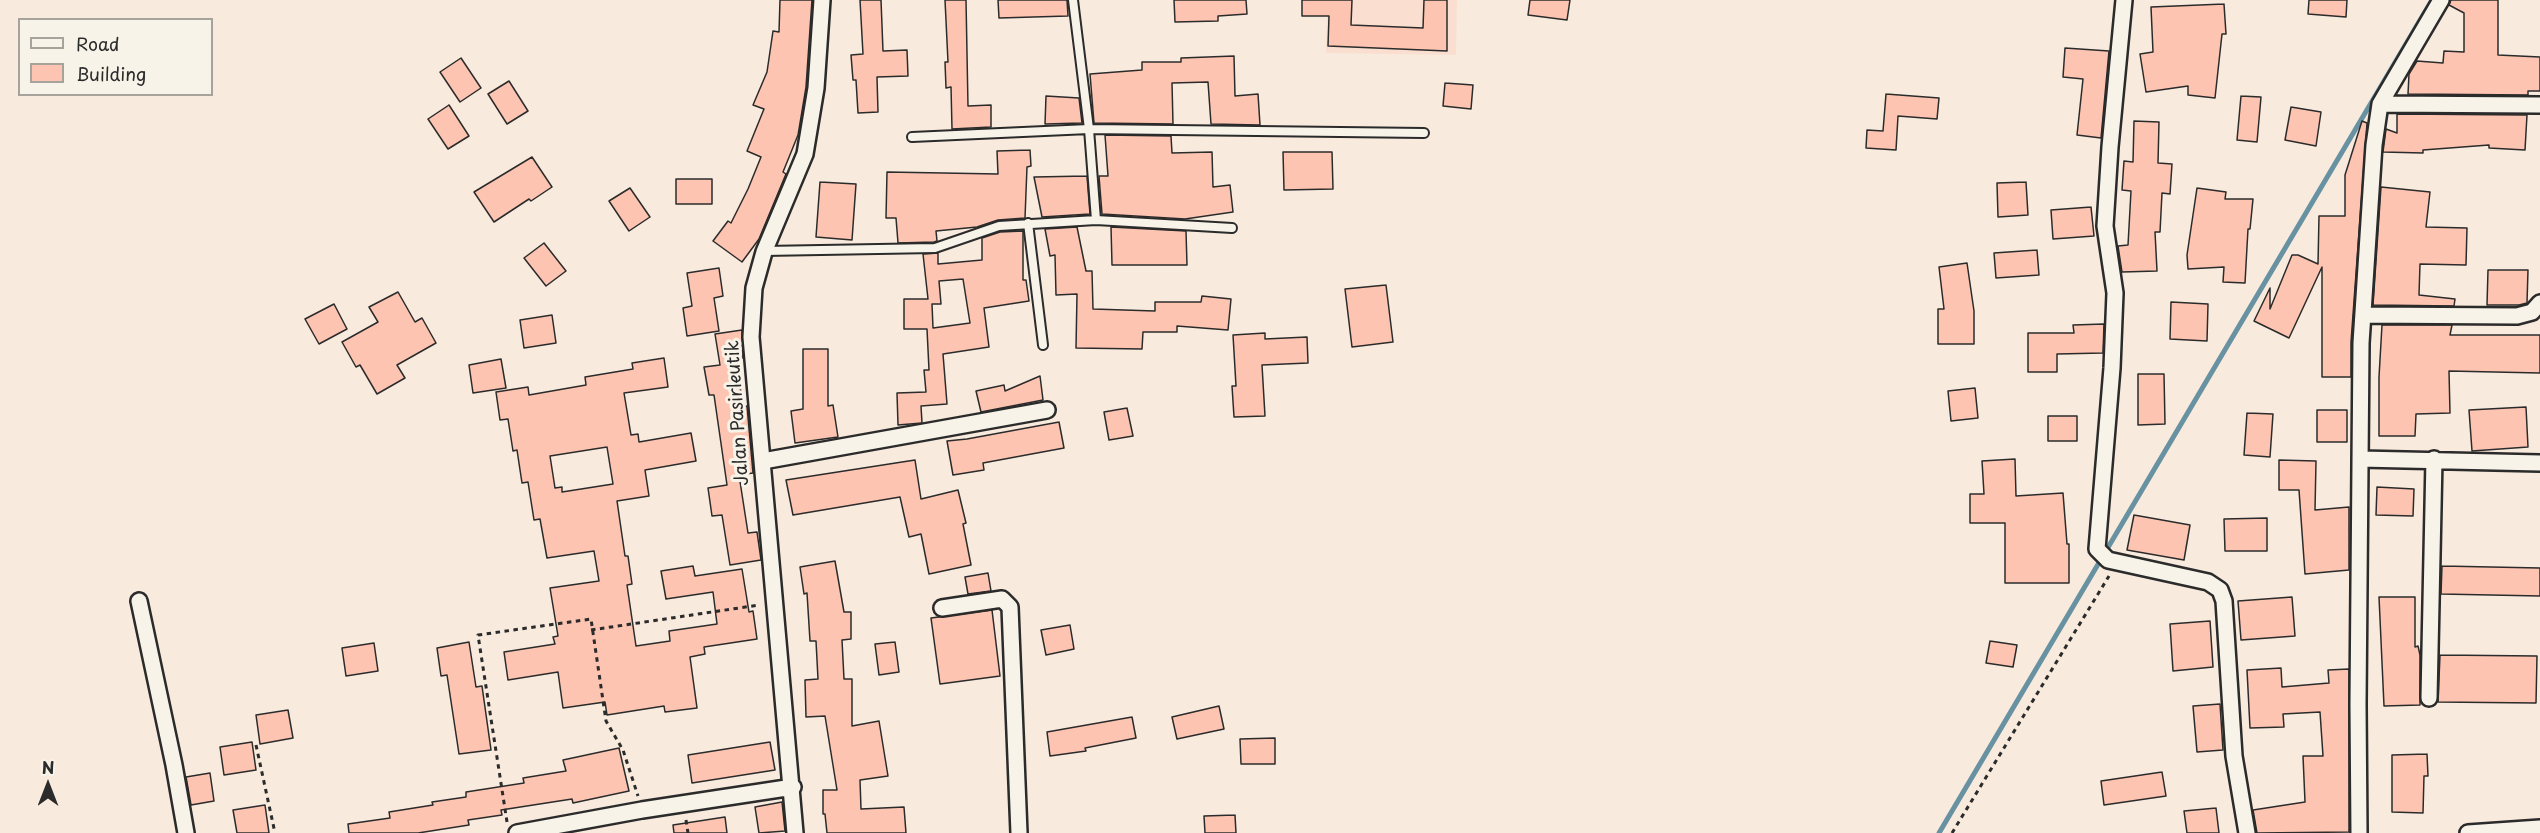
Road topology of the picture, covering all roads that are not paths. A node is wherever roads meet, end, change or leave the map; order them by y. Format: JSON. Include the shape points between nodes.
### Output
{"nodes":[{"id":1,"x":822,"y":0,"type":"edge"},
{"id":2,"x":1073,"y":0,"type":"edge"},
{"id":3,"x":2124,"y":0,"type":"edge"},
{"id":4,"x":2441,"y":0,"type":"edge"},
{"id":5,"x":2380,"y":104,"type":"junction"},
{"id":6,"x":2540,"y":105,"type":"edge"},
{"id":7,"x":1089,"y":129,"type":"junction"},
{"id":8,"x":1424,"y":133,"type":"dead end"},
{"id":9,"x":912,"y":136,"type":"dead end"},
{"id":10,"x":1096,"y":220,"type":"junction"},
{"id":11,"x":1028,"y":223,"type":"junction"},
{"id":12,"x":1232,"y":228,"type":"dead end"},
{"id":13,"x":764,"y":252,"type":"junction"},
{"id":14,"x":2540,"y":303,"type":"edge"},
{"id":15,"x":2364,"y":315,"type":"junction"},
{"id":16,"x":1042,"y":345,"type":"dead end"},
{"id":17,"x":1047,"y":410,"type":"dead end"},
{"id":18,"x":2360,"y":459,"type":"junction"},
{"id":19,"x":2434,"y":459,"type":"junction"},
{"id":20,"x":763,"y":461,"type":"junction"},
{"id":21,"x":2540,"y":463,"type":"edge"},
{"id":22,"x":139,"y":600,"type":"dead end"},
{"id":23,"x":942,"y":608,"type":"dead end"},
{"id":24,"x":2429,"y":698,"type":"dead end"},
{"id":25,"x":793,"y":787,"type":"junction"},
{"id":26,"x":512,"y":828,"type":"edge"},
{"id":27,"x":2540,"y":828,"type":"edge"},
{"id":28,"x":186,"y":833,"type":"edge"},
{"id":29,"x":795,"y":833,"type":"edge"},
{"id":30,"x":1019,"y":833,"type":"edge"},
{"id":31,"x":2247,"y":833,"type":"edge"},
{"id":32,"x":2360,"y":833,"type":"edge"},
{"id":33,"x":2468,"y":833,"type":"edge"}],
"edges":[{"from":1,"to":13,"type":"street","name":"Jalan Pasirleutik","via":[[816,88],[805,154]]},
{"from":2,"to":7,"type":"lane"},
{"from":3,"to":31,"type":"street","via":[[2105,226],[2115,293],[2107,557],[2208,582],[2220,590],[2224,600],[2234,756]]},
{"from":4,"to":5,"type":"street"},
{"from":5,"to":6,"type":"street"},
{"from":5,"to":15,"type":"street"},
{"from":7,"to":8,"type":"lane"},
{"from":7,"to":9,"type":"lane"},
{"from":7,"to":10,"type":"lane"},
{"from":10,"to":11,"type":"lane"},
{"from":10,"to":12,"type":"lane"},
{"from":11,"to":13,"type":"lane","via":[[999,226],[935,248]]},
{"from":11,"to":16,"type":"lane"},
{"from":13,"to":20,"type":"street","name":"Jalan Pasirleutik","via":[[754,288],[751,337]]},
{"from":14,"to":15,"type":"street","via":[[2532,312],[2517,316]]},
{"from":15,"to":18,"type":"street"},
{"from":17,"to":20,"type":"street"},
{"from":18,"to":19,"type":"street"},
{"from":18,"to":32,"type":"street"},
{"from":19,"to":21,"type":"street"},
{"from":19,"to":24,"type":"street"},
{"from":20,"to":25,"type":"street","name":"Jalan Pasirleutik"},
{"from":22,"to":28,"type":"street"},
{"from":23,"to":30,"type":"street","via":[[1002,599],[1010,607]]},
{"from":25,"to":26,"type":"street"},
{"from":25,"to":29,"type":"street","name":"Jalan Pasirleutik"},
{"from":27,"to":33,"type":"street"}]}
